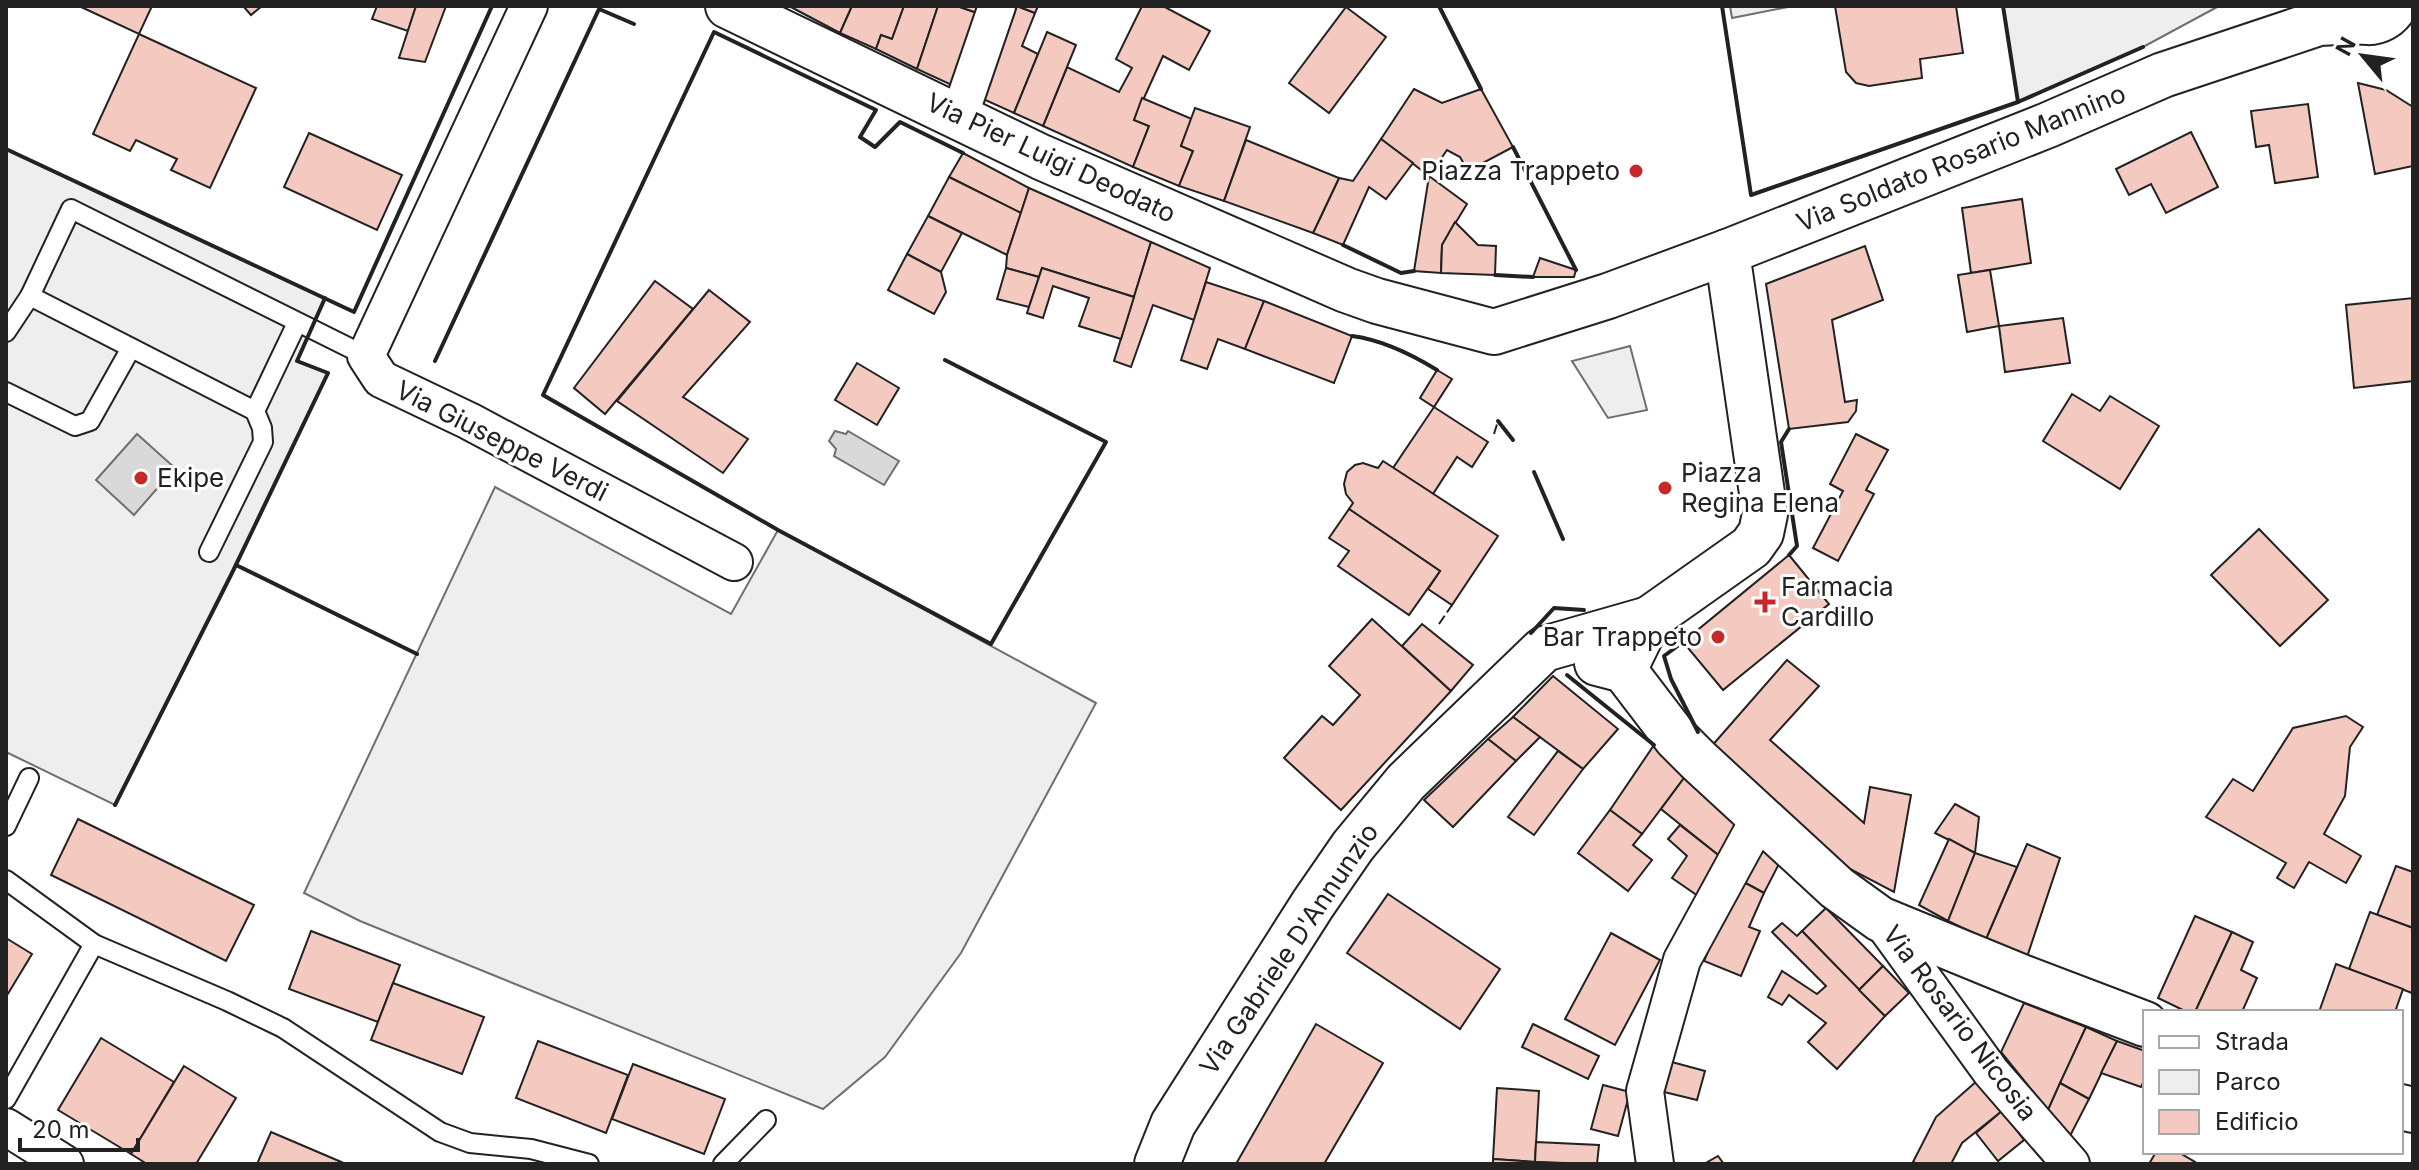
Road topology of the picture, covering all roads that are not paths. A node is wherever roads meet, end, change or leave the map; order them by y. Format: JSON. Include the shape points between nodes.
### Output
{"nodes":[{"id":1,"x":529,"y":6,"type":"edge"},
{"id":2,"x":997,"y":6,"type":"edge"},
{"id":3,"x":2280,"y":6,"type":"edge"},
{"id":4,"x":2402,"y":6,"type":"edge"},
{"id":5,"x":742,"y":9,"type":"edge"},
{"id":6,"x":2364,"y":11,"type":"edge"},
{"id":7,"x":2413,"y":13,"type":"edge"},
{"id":8,"x":2163,"y":75,"type":"junction"},
{"id":9,"x":959,"y":117,"type":"junction"},
{"id":10,"x":1743,"y":246,"type":"junction"},
{"id":11,"x":30,"y":296,"type":"junction"},
{"id":12,"x":1377,"y":301,"type":"joint"},
{"id":13,"x":297,"y":323,"type":"junction"},
{"id":14,"x":6,"y":332,"type":"edge"},
{"id":15,"x":131,"y":348,"type":"junction"},
{"id":16,"x":366,"y":356,"type":"junction"},
{"id":17,"x":6,"y":392,"type":"edge"},
{"id":18,"x":255,"y":411,"type":"junction"},
{"id":19,"x":209,"y":552,"type":"dead end"},
{"id":20,"x":734,"y":562,"type":"dead end"},
{"id":21,"x":1649,"y":619,"type":"junction"},
{"id":22,"x":1544,"y":649,"type":"junction"},
{"id":23,"x":1624,"y":670,"type":"junction"},
{"id":24,"x":29,"y":778,"type":"dead end"},
{"id":25,"x":1759,"y":819,"type":"junction"},
{"id":26,"x":6,"y":826,"type":"edge"},
{"id":27,"x":6,"y":880,"type":"edge"},
{"id":28,"x":1880,"y":919,"type":"junction"},
{"id":29,"x":94,"y":944,"type":"junction"},
{"id":30,"x":2143,"y":1023,"type":"edge"},
{"id":31,"x":6,"y":1099,"type":"edge"},
{"id":32,"x":766,"y":1120,"type":"dead end"},
{"id":33,"x":6,"y":1127,"type":"edge"},
{"id":34,"x":65,"y":1164,"type":"edge"},
{"id":35,"x":589,"y":1164,"type":"edge"},
{"id":36,"x":723,"y":1164,"type":"edge"},
{"id":37,"x":1157,"y":1164,"type":"edge"},
{"id":38,"x":1655,"y":1164,"type":"edge"},
{"id":39,"x":2071,"y":1164,"type":"edge"}],
"edges":[{"from":1,"to":16,"type":"street"},
{"from":2,"to":9,"type":"street"},
{"from":3,"to":8,"type":"main road"},
{"from":4,"to":7,"type":"main road"},
{"from":5,"to":9,"type":"main road","name":"Via Pier Luigi Deodato"},
{"from":6,"to":8,"type":"main road"},
{"from":8,"to":10,"type":"main road","name":"Via Soldato Rosario Mannino"},
{"from":9,"to":12,"type":"main road","name":"Via Pier Luigi Deodato"},
{"from":10,"to":12,"type":"main road","name":"Via Soldato Rosario Mannino","via":[[1494,332]]},
{"from":10,"to":21,"type":"main road","via":[[1765,514],[1761,533],[1751,547]]},
{"from":11,"to":13,"type":"lane","via":[[71,209]]},
{"from":11,"to":14,"type":"lane"},
{"from":11,"to":15,"type":"lane"},
{"from":13,"to":16,"type":"lane"},
{"from":13,"to":18,"type":"lane"},
{"from":15,"to":17,"type":"lane","via":[[83,425],[75,426]]},
{"from":15,"to":18,"type":"lane"},
{"from":16,"to":20,"type":"street","name":"Via Giuseppe Verdi","via":[[381,379]]},
{"from":18,"to":19,"type":"lane","via":[[263,442]]},
{"from":21,"to":22,"type":"main road"},
{"from":21,"to":23,"type":"main road"},
{"from":22,"to":23,"type":"main road"},
{"from":22,"to":37,"type":"main road","name":"Via Gabriele D'Annunzio","via":[[1406,782],[1353,846],[1173,1124]]},
{"from":23,"to":25,"type":"main road","via":[[1676,738]]},
{"from":24,"to":26,"type":"lane"},
{"from":25,"to":28,"type":"main road"},
{"from":25,"to":38,"type":"street","via":[[1682,960],[1645,1091]]},
{"from":27,"to":29,"type":"lane"},
{"from":28,"to":30,"type":"main road"},
{"from":28,"to":39,"type":"street","name":"Via Rosario Nicosia","via":[[1991,1072]]},
{"from":29,"to":31,"type":"lane"},
{"from":29,"to":35,"type":"lane","via":[[283,1028],[440,1132],[470,1143],[531,1149]]},
{"from":32,"to":36,"type":"lane"},
{"from":33,"to":34,"type":"street"}]}
